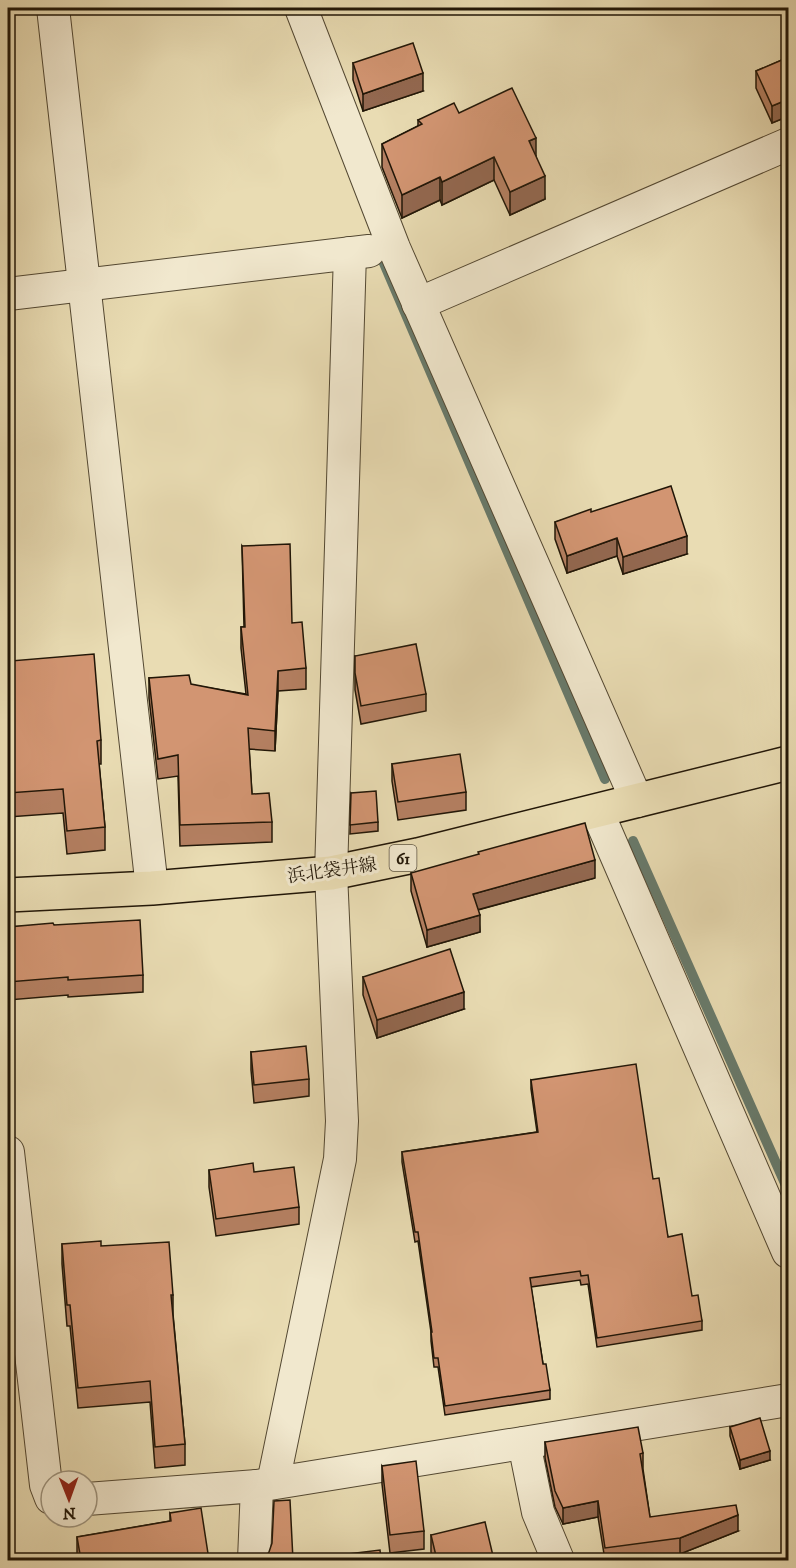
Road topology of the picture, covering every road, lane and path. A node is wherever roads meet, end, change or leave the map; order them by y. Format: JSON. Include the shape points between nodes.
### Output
{"nodes":[{"id":1,"x":53,"y":8,"type":"edge"},
{"id":2,"x":302,"y":8,"type":"edge"},
{"id":3,"x":789,"y":144,"type":"edge"},
{"id":4,"x":394,"y":248,"type":"junction"},
{"id":5,"x":350,"y":253,"type":"junction"},
{"id":6,"x":84,"y":285,"type":"junction"},
{"id":7,"x":8,"y":294,"type":"edge"},
{"id":8,"x":418,"y":304,"type":"junction"},
{"id":9,"x":789,"y":763,"type":"edge"},
{"id":10,"x":637,"y":801,"type":"junction"},
{"id":11,"x":597,"y":812,"type":"junction"},
{"id":12,"x":331,"y":873,"type":"junction"},
{"id":13,"x":152,"y":888,"type":"junction"},
{"id":14,"x":8,"y":895,"type":"edge"},
{"id":15,"x":8,"y":1152,"type":"edge"},
{"id":16,"x":789,"y":1252,"type":"edge"},
{"id":17,"x":789,"y":1400,"type":"edge"},
{"id":18,"x":524,"y":1443,"type":"junction"},
{"id":19,"x":44,"y":1469,"type":"edge"},
{"id":20,"x":265,"y":1485,"type":"junction"},
{"id":21,"x":99,"y":1498,"type":"edge"},
{"id":22,"x":254,"y":1560,"type":"edge"},
{"id":23,"x":558,"y":1560,"type":"edge"}],
"edges":[{"from":1,"to":6,"type":"street"},
{"from":2,"to":4,"type":"street"},
{"from":3,"to":8,"type":"street"},
{"from":4,"to":5,"type":"street"},
{"from":4,"to":8,"type":"street"},
{"from":5,"to":6,"type":"street"},
{"from":5,"to":12,"type":"street"},
{"from":6,"to":7,"type":"street"},
{"from":6,"to":13,"type":"street"},
{"from":8,"to":10,"type":"street"},
{"from":9,"to":10,"type":"main road","name":"浜北袋井線","number":"61"},
{"from":10,"to":11,"type":"main road","name":"浜北袋井線","number":"61"},
{"from":11,"to":12,"type":"main road","name":"浜北袋井線","number":"61"},
{"from":11,"to":16,"type":"street"},
{"from":12,"to":13,"type":"main road","name":"浜北袋井線","number":"61"},
{"from":12,"to":20,"type":"street","via":[[342,1121],[340,1159]]},
{"from":13,"to":14,"type":"main road","name":"浜北袋井線","number":"61"},
{"from":15,"to":19,"type":"street"},
{"from":17,"to":18,"type":"street"},
{"from":18,"to":20,"type":"street"},
{"from":18,"to":23,"type":"street","via":[[538,1512]]},
{"from":20,"to":21,"type":"street"},
{"from":20,"to":22,"type":"street"}]}
